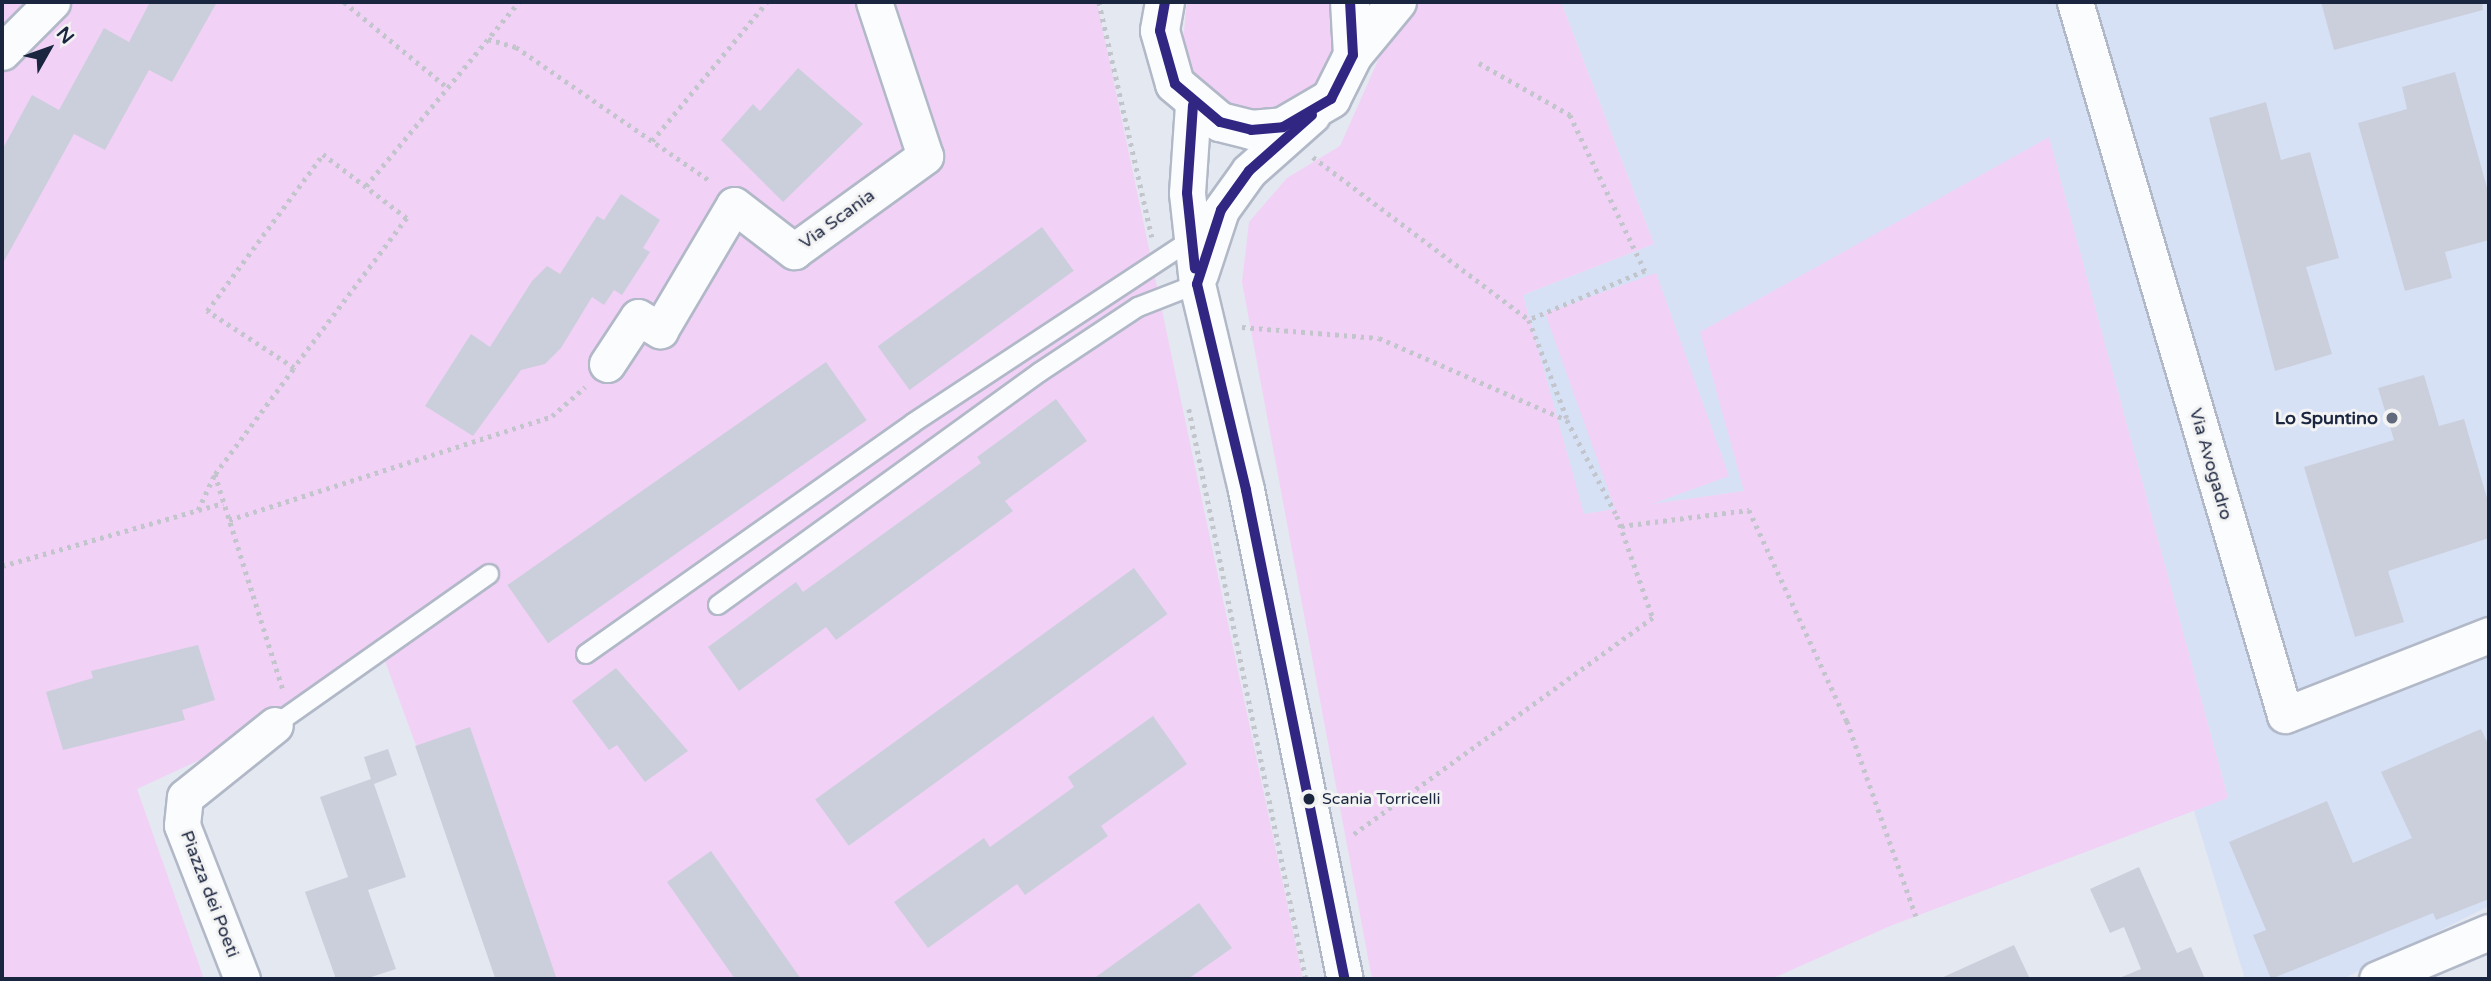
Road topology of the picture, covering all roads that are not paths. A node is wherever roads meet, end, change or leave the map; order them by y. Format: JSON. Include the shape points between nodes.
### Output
{"nodes":[{"id":1,"x":52,"y":2,"type":"edge"},
{"id":2,"x":874,"y":2,"type":"edge"},
{"id":3,"x":1165,"y":2,"type":"edge"},
{"id":4,"x":1350,"y":2,"type":"edge"},
{"id":5,"x":1397,"y":2,"type":"edge"},
{"id":6,"x":2075,"y":2,"type":"edge"},
{"id":7,"x":2,"y":52,"type":"edge"},
{"id":8,"x":1353,"y":55,"type":"junction"},
{"id":9,"x":1193,"y":105,"type":"junction"},
{"id":10,"x":1300,"y":126,"type":"junction"},
{"id":11,"x":1203,"y":234,"type":"junction"},
{"id":12,"x":1197,"y":284,"type":"junction"},
{"id":13,"x":607,"y":363,"type":"road end"},
{"id":14,"x":489,"y":574,"type":"dead end"},
{"id":15,"x":719,"y":605,"type":"dead end"},
{"id":16,"x":2489,"y":635,"type":"edge"},
{"id":17,"x":586,"y":654,"type":"dead end"},
{"id":18,"x":283,"y":720,"type":"joint"},
{"id":19,"x":2489,"y":932,"type":"edge"},
{"id":20,"x":242,"y":979,"type":"edge"},
{"id":21,"x":1345,"y":979,"type":"edge"},
{"id":22,"x":2377,"y":979,"type":"edge"}],
"edges":[{"from":1,"to":7,"type":"street"},
{"from":2,"to":13,"type":"street","name":"Via Scania","via":[[925,156],[794,251],[734,205],[660,330],[638,317]]},
{"from":3,"to":9,"type":"main road","via":[[1164,58]]},
{"from":4,"to":8,"type":"main road"},
{"from":5,"to":8,"type":"main road"},
{"from":6,"to":16,"type":"street","name":"Via Avogadro","via":[[2285,715]]},
{"from":8,"to":10,"type":"main road","via":[[1345,78]]},
{"from":9,"to":10,"type":"main road","via":[[1220,122],[1251,130]]},
{"from":9,"to":11,"type":"street"},
{"from":10,"to":11,"type":"street","via":[[1250,172]]},
{"from":11,"to":12,"type":"street"},
{"from":11,"to":17,"type":"lane","via":[[1156,258]]},
{"from":12,"to":15,"type":"lane","via":[[1138,307],[1040,372]]},
{"from":12,"to":21,"type":"street"},
{"from":14,"to":18,"type":"lane"},
{"from":18,"to":20,"type":"street","name":"Piazza dei Poeti","via":[[185,797],[183,825]]},
{"from":19,"to":22,"type":"street"}]}
